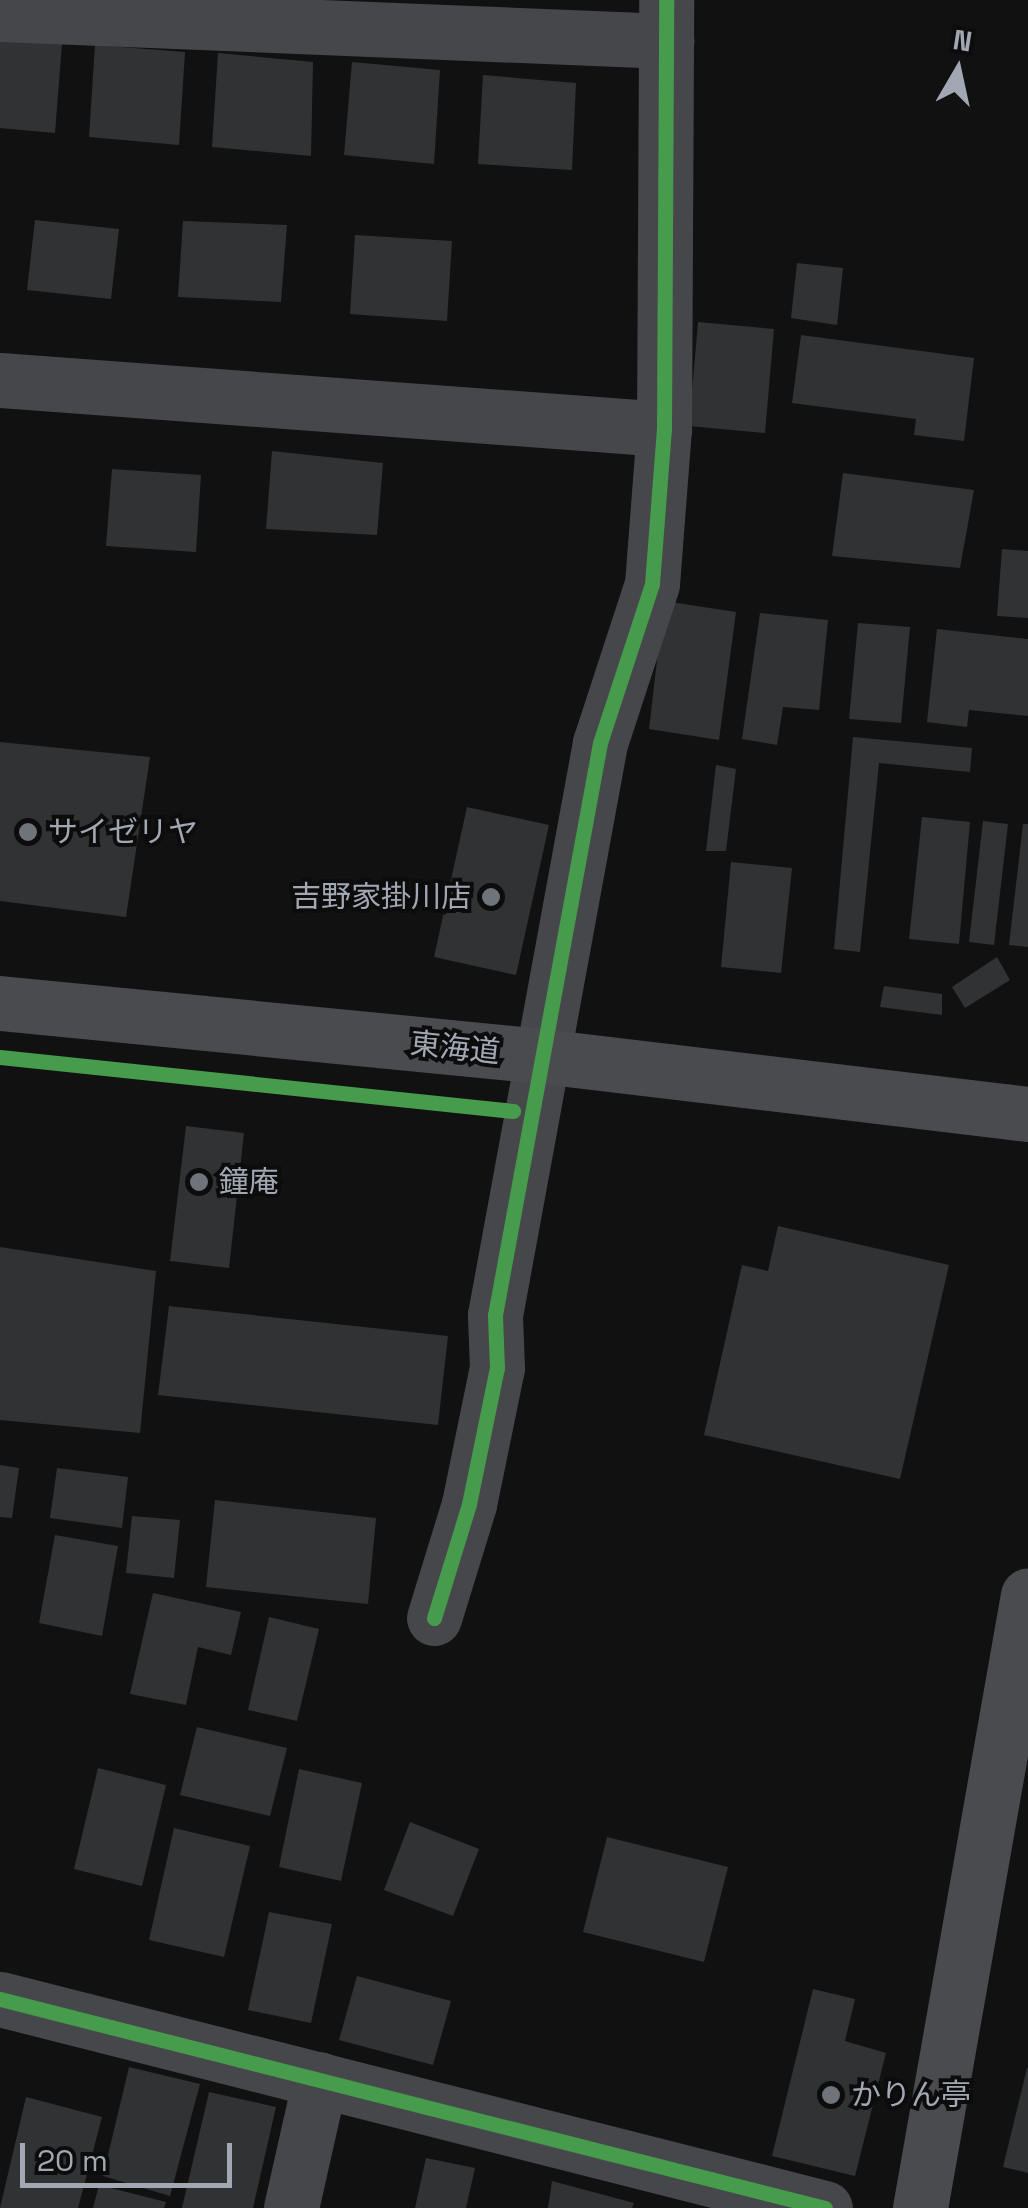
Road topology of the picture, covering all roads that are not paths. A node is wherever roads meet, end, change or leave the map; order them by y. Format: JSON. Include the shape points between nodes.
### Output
{"nodes":[{"id":1,"x":0,"y":14,"type":"edge"},
{"id":2,"x":666,"y":20,"type":"edge"},
{"id":3,"x":0,"y":380,"type":"edge"},
{"id":4,"x":664,"y":429,"type":"junction"},
{"id":5,"x":0,"y":1003,"type":"edge"},
{"id":6,"x":542,"y":1056,"type":"junction"},
{"id":7,"x":1028,"y":1114,"type":"edge"},
{"id":8,"x":1028,"y":1595,"type":"edge"},
{"id":9,"x":434,"y":1618,"type":"dead end"},
{"id":10,"x":0,"y":2000,"type":"edge"},
{"id":11,"x":320,"y":2079,"type":"junction"},
{"id":12,"x":290,"y":2208,"type":"edge"},
{"id":13,"x":824,"y":2208,"type":"edge"},
{"id":14,"x":920,"y":2208,"type":"edge"}],
"edges":[{"from":1,"to":2,"type":"street"},
{"from":2,"to":4,"type":"street"},
{"from":3,"to":4,"type":"street"},
{"from":4,"to":6,"type":"street","via":[[652,584],[600,744]]},
{"from":5,"to":6,"type":"main road","name":"東海道"},
{"from":6,"to":7,"type":"main road","name":"東海道"},
{"from":6,"to":9,"type":"street","via":[[495,1315],[497,1368],[469,1504]]},
{"from":8,"to":14,"type":"main road"},
{"from":10,"to":11,"type":"street"},
{"from":11,"to":12,"type":"street"},
{"from":11,"to":13,"type":"street"}]}
